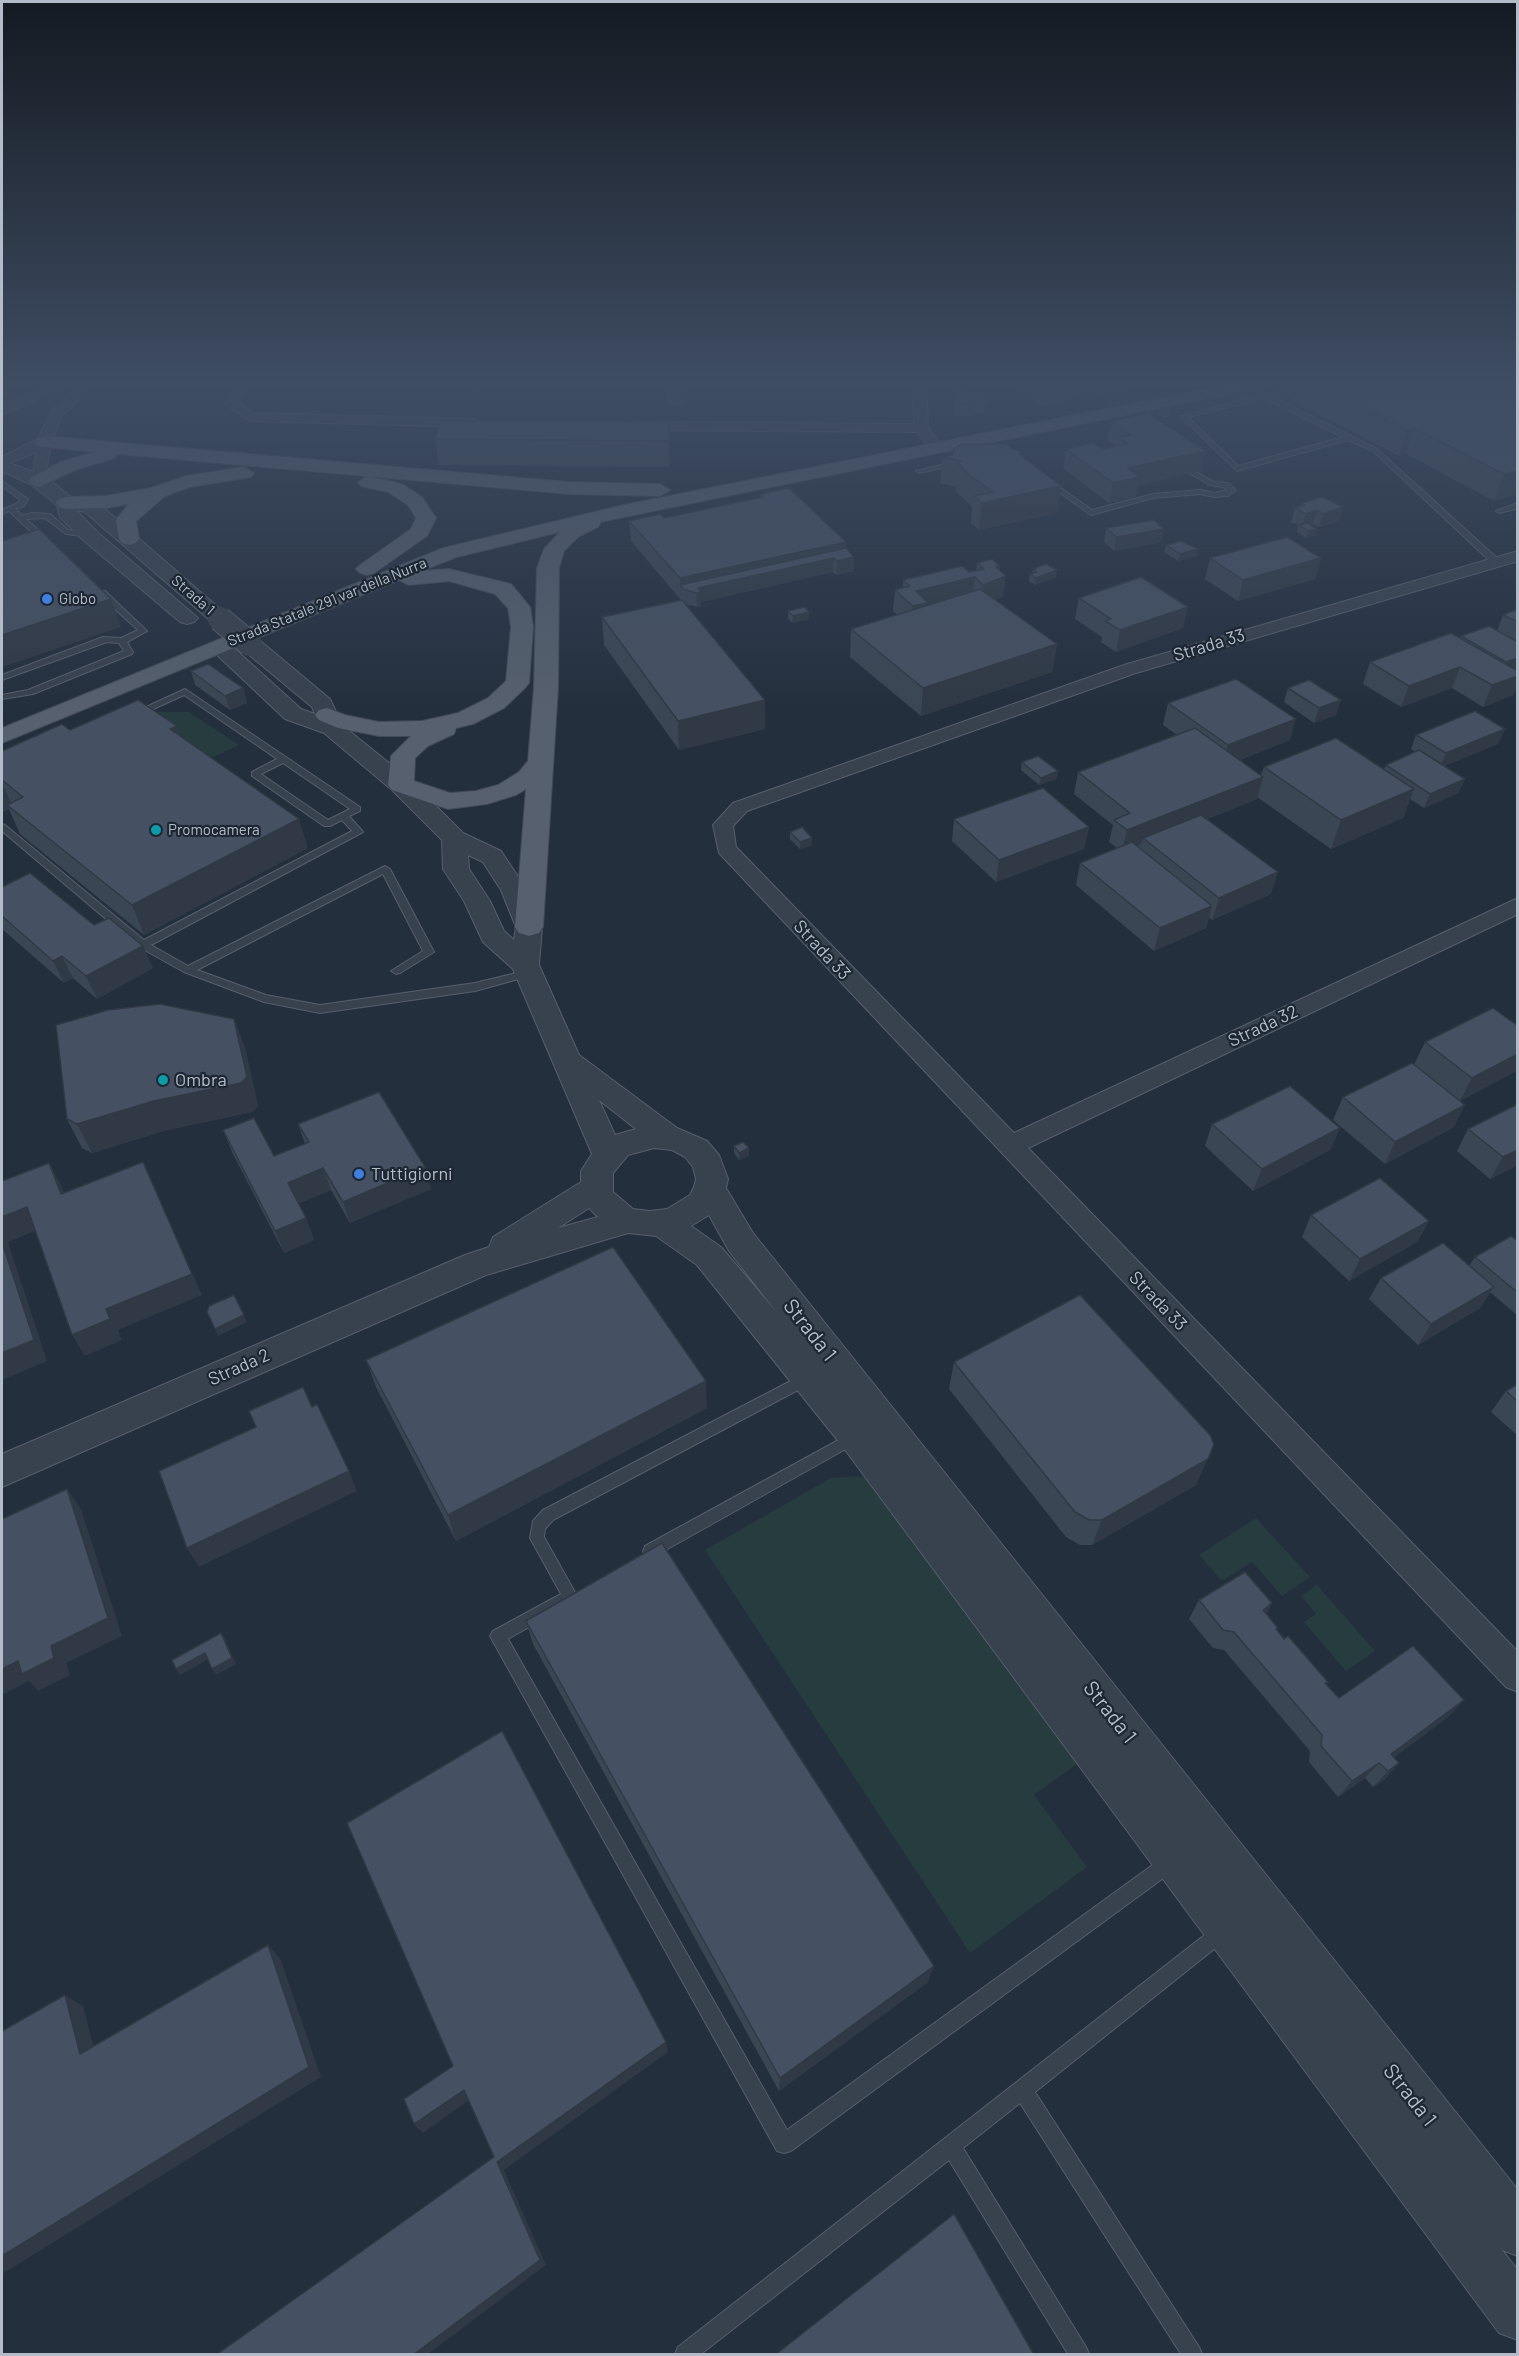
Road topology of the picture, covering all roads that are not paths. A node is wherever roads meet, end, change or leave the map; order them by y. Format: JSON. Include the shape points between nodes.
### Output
{"nodes":[{"id":1,"x":14,"y":492,"type":"edge"},
{"id":2,"x":52,"y":492,"type":"edge"},
{"id":3,"x":158,"y":492,"type":"joint"},
{"id":4,"x":401,"y":492,"type":"edge"},
{"id":5,"x":669,"y":492,"type":"edge"},
{"id":6,"x":725,"y":492,"type":"edge"},
{"id":7,"x":1063,"y":492,"type":"edge"},
{"id":8,"x":1230,"y":492,"type":"edge"},
{"id":9,"x":1426,"y":492,"type":"edge"},
{"id":10,"x":66,"y":503,"type":"junction"},
{"id":11,"x":1518,"y":505,"type":"edge"},
{"id":12,"x":6,"y":511,"type":"edge"},
{"id":13,"x":624,"y":511,"type":"junction"},
{"id":14,"x":1500,"y":511,"type":"dead end"},
{"id":15,"x":20,"y":518,"type":"junction"},
{"id":16,"x":90,"y":535,"type":"junction"},
{"id":17,"x":129,"y":539,"type":"junction"},
{"id":18,"x":41,"y":548,"type":"edge"},
{"id":19,"x":1507,"y":559,"type":"edge"},
{"id":20,"x":365,"y":578,"type":"junction"},
{"id":21,"x":91,"y":583,"type":"edge"},
{"id":22,"x":122,"y":641,"type":"junction"},
{"id":23,"x":2,"y":678,"type":"edge"},
{"id":24,"x":2,"y":697,"type":"edge"},
{"id":25,"x":131,"y":716,"type":"edge"},
{"id":26,"x":465,"y":719,"type":"junction"},
{"id":27,"x":2,"y":720,"type":"edge"},
{"id":28,"x":329,"y":722,"type":"junction"},
{"id":29,"x":2,"y":736,"type":"edge"},
{"id":30,"x":284,"y":759,"type":"junction"},
{"id":31,"x":541,"y":762,"type":"junction"},
{"id":32,"x":401,"y":785,"type":"junction"},
{"id":33,"x":344,"y":816,"type":"junction"},
{"id":34,"x":2,"y":827,"type":"edge"},
{"id":35,"x":454,"y":838,"type":"junction"},
{"id":36,"x":1508,"y":910,"type":"edge"},
{"id":37,"x":529,"y":927,"type":"junction"},
{"id":38,"x":1518,"y":928,"type":"edge"},
{"id":39,"x":144,"y":945,"type":"junction"},
{"id":40,"x":527,"y":969,"type":"junction"},
{"id":41,"x":188,"y":970,"type":"junction"},
{"id":42,"x":396,"y":971,"type":"dead end"},
{"id":43,"x":569,"y":1062,"type":"junction"},
{"id":44,"x":668,"y":1137,"type":"junction"},
{"id":45,"x":1009,"y":1146,"type":"junction"},
{"id":46,"x":608,"y":1155,"type":"junction"},
{"id":47,"x":596,"y":1188,"type":"junction"},
{"id":48,"x":710,"y":1188,"type":"junction"},
{"id":49,"x":628,"y":1221,"type":"junction"},
{"id":50,"x":662,"y":1223,"type":"junction"},
{"id":51,"x":477,"y":1264,"type":"junction"},
{"id":52,"x":809,"y":1378,"type":"junction"},
{"id":53,"x":856,"y":1436,"type":"junction"},
{"id":54,"x":2,"y":1471,"type":"edge"},
{"id":55,"x":631,"y":1562,"type":"edge"},
{"id":56,"x":1518,"y":1676,"type":"edge"},
{"id":57,"x":1176,"y":1858,"type":"junction"},
{"id":58,"x":1229,"y":1927,"type":"junction"},
{"id":59,"x":1023,"y":2090,"type":"junction"},
{"id":60,"x":951,"y":2146,"type":"junction"},
{"id":61,"x":1518,"y":2231,"type":"edge"},
{"id":62,"x":1518,"y":2314,"type":"edge"},
{"id":63,"x":685,"y":2355,"type":"edge"},
{"id":64,"x":1079,"y":2355,"type":"edge"},
{"id":65,"x":1192,"y":2355,"type":"edge"}],
"edges":[{"from":1,"to":12,"type":"lane","via":[[24,499]]},
{"from":2,"to":10,"type":"street","name":"Strada 1"},
{"from":3,"to":10,"type":"main road","via":[[106,502]]},
{"from":3,"to":17,"type":"main road","via":[[126,520]]},
{"from":4,"to":20,"type":"main road","via":[[415,501],[426,518],[420,532]]},
{"from":5,"to":20,"type":"main road","name":"Strada Statale 291 var della Nurra","via":[[488,529]]},
{"from":6,"to":13,"type":"main road","name":"Strada Statale 291 var della Nurra"},
{"from":7,"to":8,"type":"lane","via":[[1091,513],[1153,496]]},
{"from":9,"to":19,"type":"lane"},
{"from":10,"to":16,"type":"street","name":"Strada 1","via":[[67,513]]},
{"from":10,"to":17,"type":"street","name":"Strada 1","via":[[91,507]]},
{"from":11,"to":14,"type":"lane"},
{"from":12,"to":15,"type":"lane"},
{"from":13,"to":20,"type":"main road","name":"Strada Statale 291 var della Nurra","via":[[450,552]]},
{"from":13,"to":31,"type":"main road","via":[[571,533],[554,549],[548,568]]},
{"from":15,"to":16,"type":"lane","via":[[47,516],[66,532]]},
{"from":15,"to":18,"type":"lane","via":[[51,545]]},
{"from":16,"to":28,"type":"street","name":"Strada 1","via":[[292,714]]},
{"from":17,"to":28,"type":"street","name":"Strada 1","bridge":true,"via":[[322,704]]},
{"from":19,"to":45,"type":"street","name":"Strada 33","via":[[1130,669],[740,807],[723,825],[726,849]]},
{"from":20,"to":26,"type":"main road","via":[[449,575],[503,589],[519,607],[522,627],[517,683],[496,703]]},
{"from":20,"to":27,"type":"main road","name":"Strada Statale 291 var della Nurra"},
{"from":20,"to":29,"type":"main road","name":"Strada Statale 291 var della Nurra"},
{"from":21,"to":22,"type":"lane","via":[[143,631]]},
{"from":22,"to":23,"type":"lane","via":[[106,639]]},
{"from":22,"to":24,"type":"lane","via":[[129,652],[30,692]]},
{"from":25,"to":30,"type":"lane","via":[[185,692]]},
{"from":26,"to":28,"type":"main road","via":[[422,728],[379,729]]},
{"from":26,"to":32,"type":"main road","via":[[419,741],[404,756]]},
{"from":28,"to":32,"type":"street","name":"Strada 1"},
{"from":30,"to":33,"type":"lane","via":[[357,809]]},
{"from":30,"to":33,"type":"lane","via":[[255,774],[327,824]]},
{"from":31,"to":32,"type":"main road","via":[[528,777],[507,790],[478,799],[448,801]]},
{"from":31,"to":37,"type":"main road"},
{"from":32,"to":35,"type":"street","name":"Strada 1"},
{"from":33,"to":39,"type":"lane","via":[[358,832]]},
{"from":34,"to":39,"type":"lane"},
{"from":35,"to":37,"type":"street","name":"Strada 1","via":[[492,857],[514,890]]},
{"from":35,"to":40,"type":"street","via":[[456,869],[477,900],[493,936]]},
{"from":36,"to":38,"type":"street"},
{"from":36,"to":45,"type":"street","name":"Strada 32"},
{"from":37,"to":40,"type":"street","name":"Strada 1"},
{"from":39,"to":41,"type":"lane"},
{"from":40,"to":41,"type":"lane","via":[[476,987],[320,1009],[264,998]]},
{"from":40,"to":43,"type":"street"},
{"from":41,"to":42,"type":"lane","via":[[385,869],[429,952]]},
{"from":43,"to":44,"type":"street"},
{"from":43,"to":46,"type":"street"},
{"from":44,"to":46,"type":"street","via":[[641,1138]]},
{"from":44,"to":48,"type":"street","via":[[703,1155],[711,1171]]},
{"from":45,"to":56,"type":"street","name":"Strada 33"},
{"from":46,"to":47,"type":"street","via":[[597,1171]]},
{"from":47,"to":49,"type":"street","via":[[606,1208]]},
{"from":47,"to":51,"type":"street","name":"Strada 2"},
{"from":48,"to":50,"type":"street","via":[[693,1211]]},
{"from":48,"to":61,"type":"street","name":"Strada 1","via":[[741,1242]]},
{"from":49,"to":50,"type":"street"},
{"from":49,"to":51,"type":"street","name":"Strada 2"},
{"from":50,"to":52,"type":"street","name":"Strada 1","via":[[709,1257]]},
{"from":51,"to":54,"type":"street","name":"Strada 2"},
{"from":52,"to":53,"type":"street","name":"Strada 1"},
{"from":52,"to":57,"type":"lane","via":[[548,1515],[538,1526],[537,1538],[575,1593],[498,1636],[784,2145]]},
{"from":53,"to":55,"type":"lane"},
{"from":53,"to":57,"type":"street","name":"Strada 1"},
{"from":57,"to":58,"type":"street","name":"Strada 1"},
{"from":58,"to":59,"type":"lane"},
{"from":58,"to":62,"type":"street","name":"Strada 1"},
{"from":59,"to":60,"type":"lane"},
{"from":59,"to":65,"type":"lane"},
{"from":60,"to":63,"type":"lane"},
{"from":60,"to":64,"type":"lane"}]}
